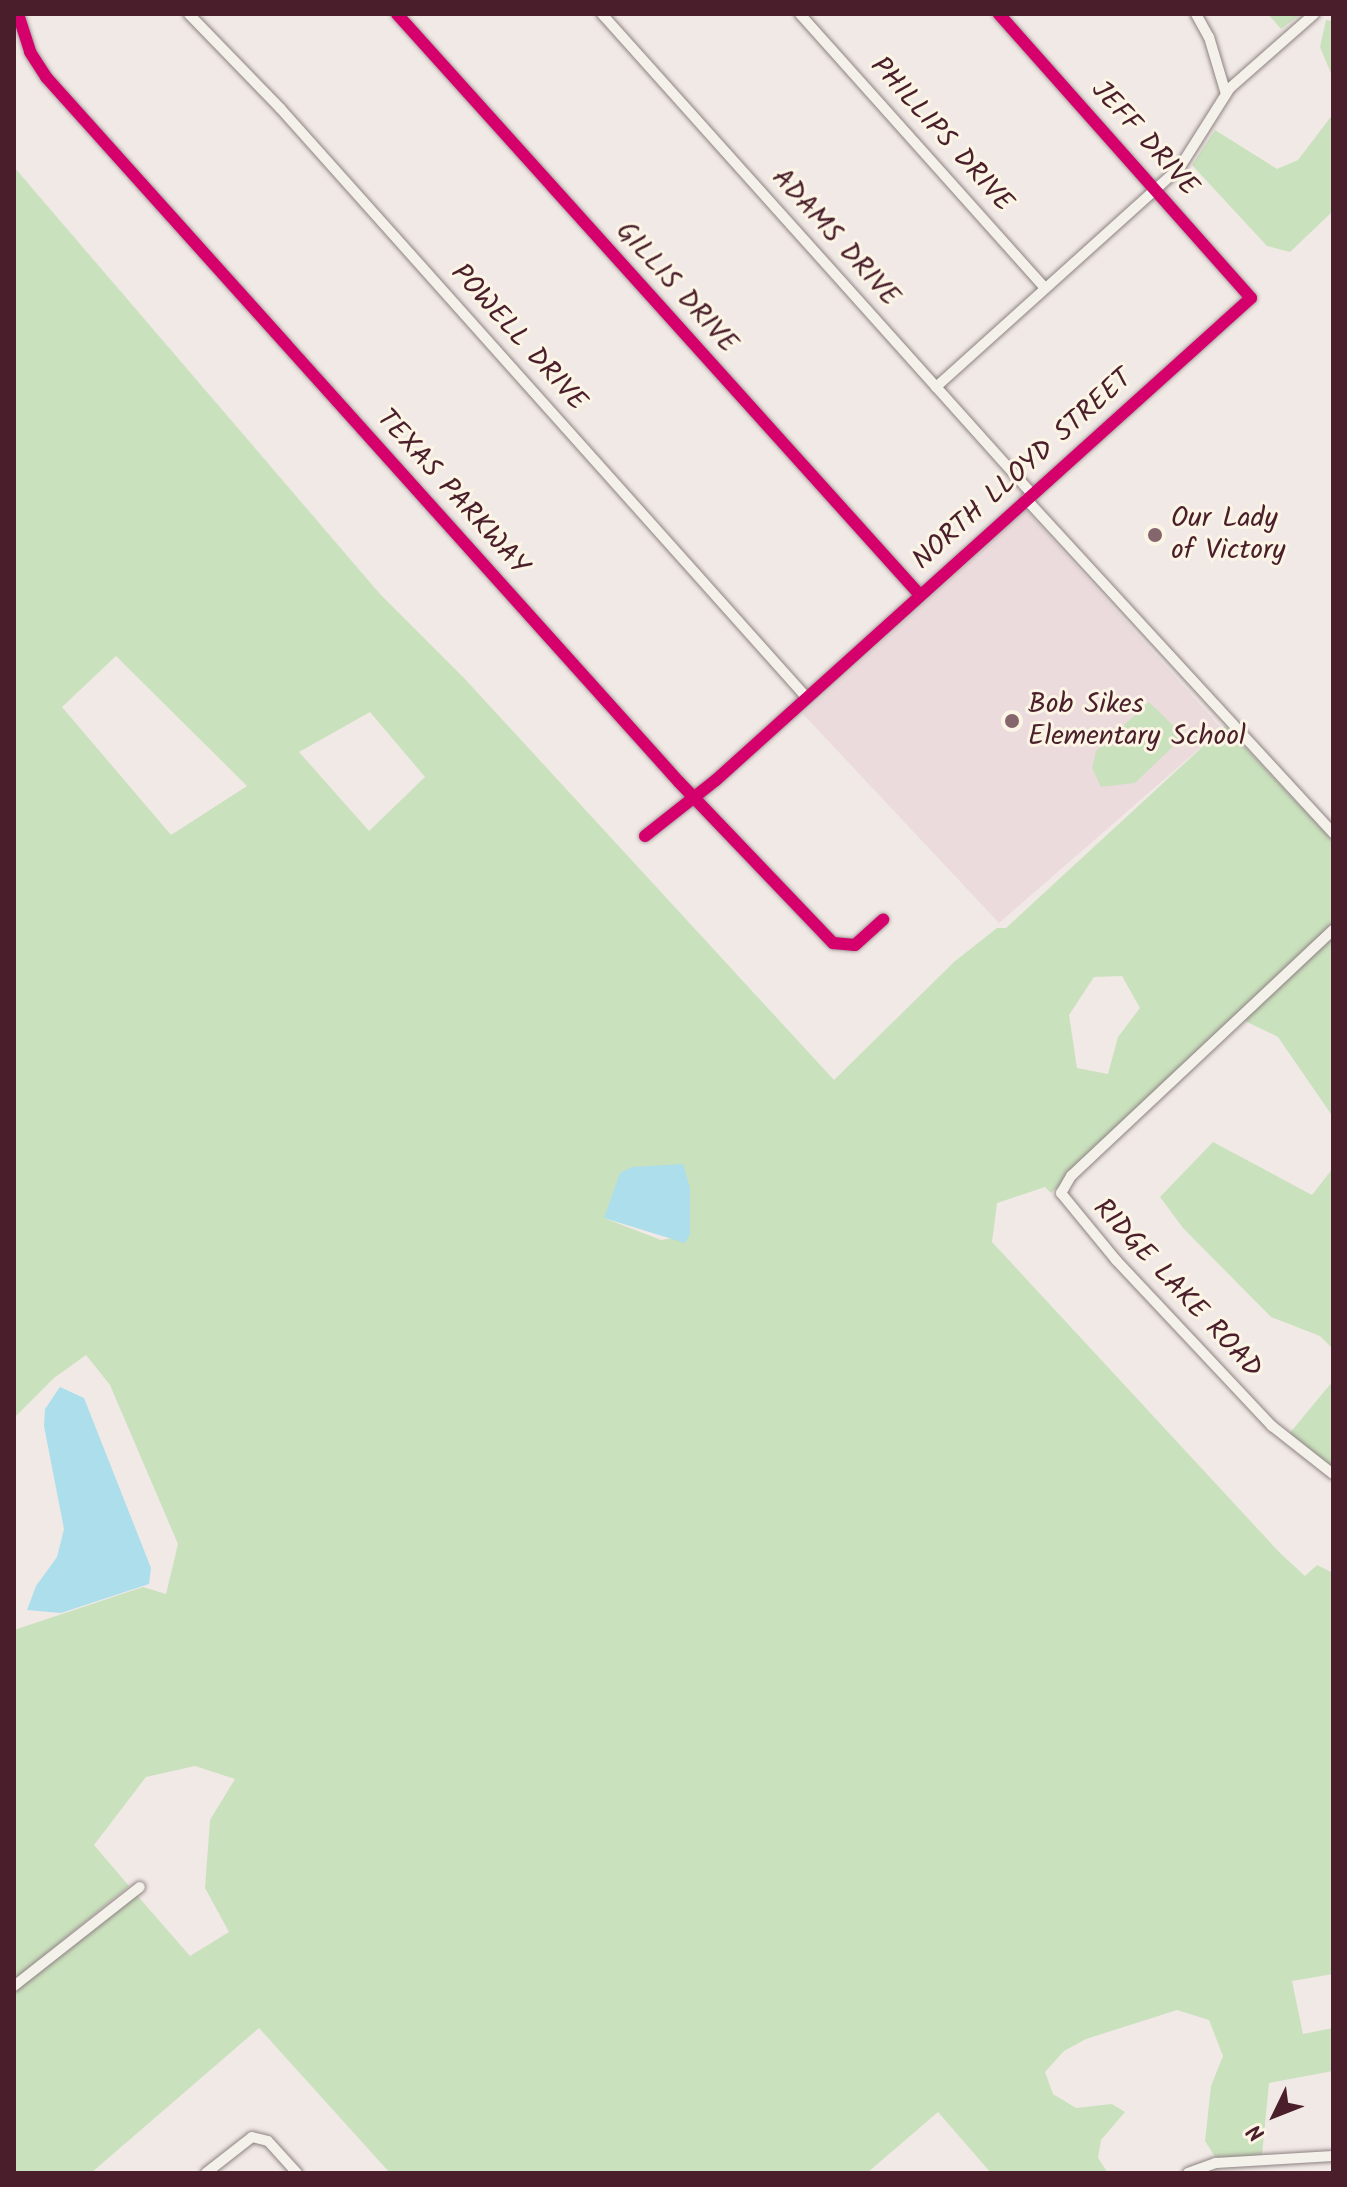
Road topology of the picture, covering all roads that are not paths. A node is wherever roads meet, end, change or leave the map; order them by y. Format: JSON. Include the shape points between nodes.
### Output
{"nodes":[{"id":1,"x":18,"y":14,"type":"edge"},
{"id":2,"x":189,"y":14,"type":"edge"},
{"id":3,"x":397,"y":14,"type":"edge"},
{"id":4,"x":602,"y":14,"type":"edge"},
{"id":5,"x":800,"y":14,"type":"edge"},
{"id":6,"x":999,"y":14,"type":"edge"},
{"id":7,"x":1196,"y":14,"type":"edge"},
{"id":8,"x":1314,"y":14,"type":"edge"},
{"id":9,"x":1226,"y":94,"type":"junction"},
{"id":10,"x":1157,"y":188,"type":"junction"},
{"id":11,"x":1045,"y":288,"type":"junction"},
{"id":12,"x":1251,"y":298,"type":"joint"},
{"id":13,"x":936,"y":387,"type":"junction"},
{"id":14,"x":1029,"y":496,"type":"junction"},
{"id":15,"x":919,"y":594,"type":"junction"},
{"id":16,"x":807,"y":698,"type":"junction"},
{"id":17,"x":695,"y":797,"type":"junction"},
{"id":18,"x":1333,"y":833,"type":"edge"},
{"id":19,"x":645,"y":836,"type":"dead end"},
{"id":20,"x":883,"y":920,"type":"dead end"},
{"id":21,"x":1333,"y":930,"type":"edge"},
{"id":22,"x":1333,"y":1474,"type":"edge"},
{"id":23,"x":140,"y":1887,"type":"dead end"},
{"id":24,"x":14,"y":1986,"type":"edge"},
{"id":25,"x":1333,"y":2156,"type":"edge"},
{"id":26,"x":206,"y":2173,"type":"edge"},
{"id":27,"x":297,"y":2173,"type":"edge"},
{"id":28,"x":1188,"y":2173,"type":"edge"}],
"edges":[{"from":1,"to":17,"type":"street","name":"TEXAS PARKWAY","via":[[30,52],[46,77]]},
{"from":2,"to":16,"type":"street","name":"POWELL DRIVE","via":[[280,108]]},
{"from":3,"to":15,"type":"street","name":"GILLIS DRIVE"},
{"from":4,"to":13,"type":"street","name":"ADAMS DRIVE"},
{"from":5,"to":11,"type":"street","name":"PHILLIPS DRIVE"},
{"from":6,"to":10,"type":"street","name":"JEFF DRIVE"},
{"from":7,"to":9,"type":"street","via":[[1209,37]]},
{"from":8,"to":9,"type":"street"},
{"from":9,"to":10,"type":"street","via":[[1187,159]]},
{"from":10,"to":11,"type":"street"},
{"from":10,"to":12,"type":"street","name":"JEFF DRIVE"},
{"from":11,"to":13,"type":"street"},
{"from":12,"to":14,"type":"street","name":"NORTH LLOYD STREET"},
{"from":13,"to":14,"type":"street","name":"ADAMS DRIVE"},
{"from":14,"to":15,"type":"street","name":"NORTH LLOYD STREET"},
{"from":14,"to":18,"type":"street","name":"ADAMS DRIVE"},
{"from":15,"to":16,"type":"street","name":"NORTH LLOYD STREET"},
{"from":16,"to":17,"type":"street","name":"NORTH LLOYD STREET"},
{"from":17,"to":19,"type":"street","name":"NORTH LLOYD STREET"},
{"from":17,"to":20,"type":"street","name":"TEXAS PARKWAY","via":[[833,943],[855,945]]},
{"from":21,"to":22,"type":"street","name":"RIDGE LAKE ROAD","via":[[1071,1176],[1061,1193],[1116,1260],[1272,1426]]},
{"from":23,"to":24,"type":"street"},
{"from":25,"to":28,"type":"street","via":[[1216,2163]]},
{"from":26,"to":27,"type":"street","via":[[252,2137],[268,2141]]}]}
